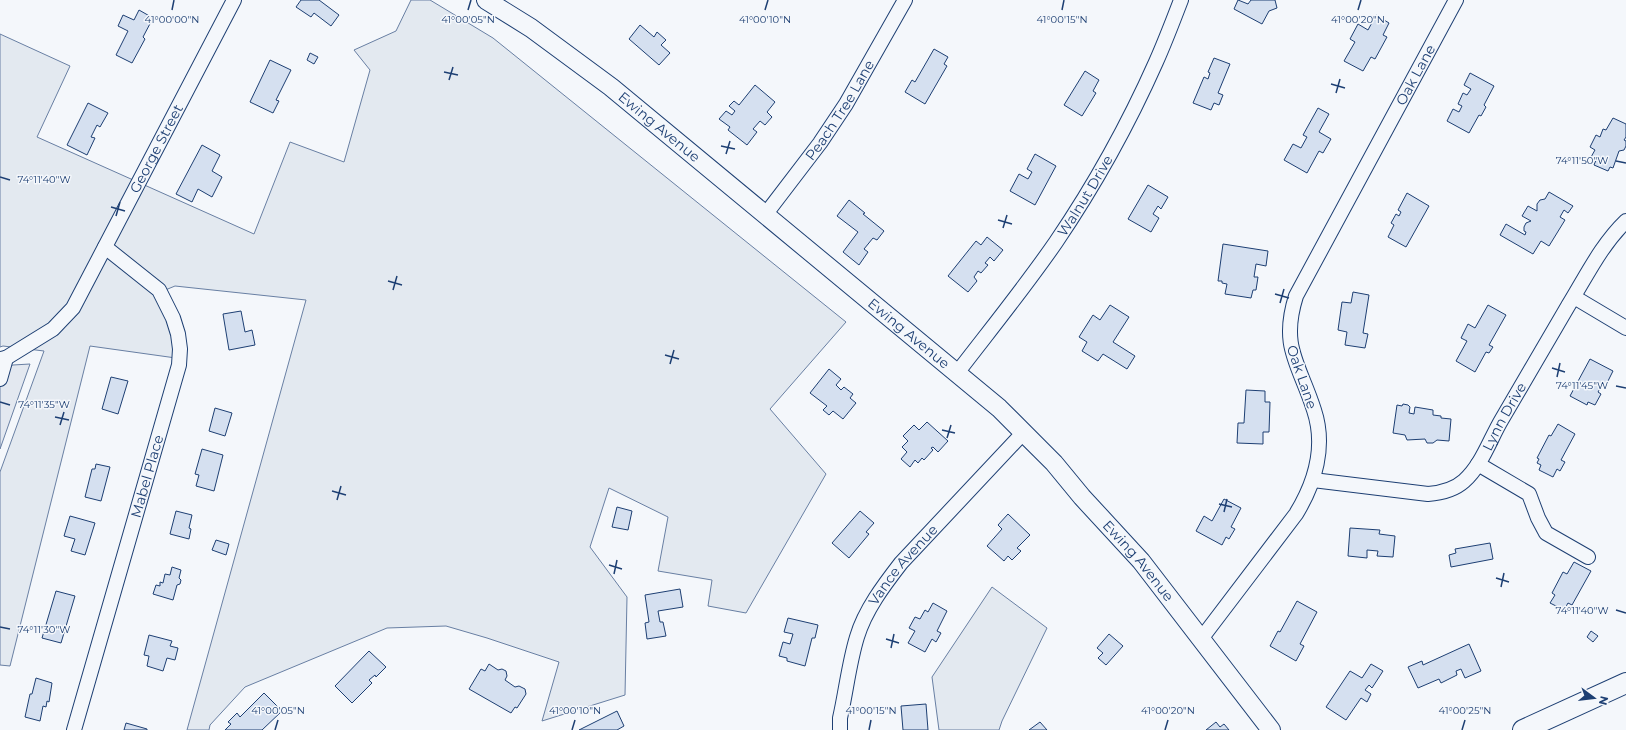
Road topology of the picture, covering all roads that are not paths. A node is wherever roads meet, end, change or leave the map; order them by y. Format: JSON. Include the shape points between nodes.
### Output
{"nodes":[{"id":1,"x":234,"y":0,"type":"edge"},
{"id":2,"x":486,"y":0,"type":"edge"},
{"id":3,"x":905,"y":0,"type":"edge"},
{"id":4,"x":1181,"y":0,"type":"edge"},
{"id":5,"x":1456,"y":0,"type":"edge"},
{"id":6,"x":765,"y":215,"type":"junction"},
{"id":7,"x":1626,"y":222,"type":"edge"},
{"id":8,"x":105,"y":247,"type":"junction"},
{"id":9,"x":1574,"y":297,"type":"junction"},
{"id":10,"x":1626,"y":328,"type":"edge"},
{"id":11,"x":3,"y":359,"type":"edge"},
{"id":12,"x":957,"y":373,"type":"junction"},
{"id":13,"x":0,"y":379,"type":"edge"},
{"id":14,"x":1024,"y":432,"type":"junction"},
{"id":15,"x":1478,"y":464,"type":"junction"},
{"id":16,"x":1313,"y":480,"type":"junction"},
{"id":17,"x":1588,"y":557,"type":"dead end"},
{"id":18,"x":1201,"y":639,"type":"junction"},
{"id":19,"x":1626,"y":683,"type":"edge"},
{"id":20,"x":74,"y":730,"type":"edge"},
{"id":21,"x":840,"y":730,"type":"edge"},
{"id":22,"x":1271,"y":730,"type":"edge"},
{"id":23,"x":1523,"y":730,"type":"edge"}],
"edges":[{"from":1,"to":8,"type":"street","name":"George Street"},
{"from":2,"to":6,"type":"main road","name":"Ewing Avenue","via":[[598,77]]},
{"from":3,"to":6,"type":"street","name":"Peach Tree Lane","via":[[846,104]]},
{"from":4,"to":12,"type":"street","name":"Walnut Drive","via":[[1157,61],[1091,187],[1032,276]]},
{"from":5,"to":16,"type":"street","name":"Oak Lane","via":[[1296,296],[1291,312],[1291,351],[1314,410],[1318,429],[1319,450]]},
{"from":6,"to":12,"type":"main road","name":"Ewing Avenue"},
{"from":7,"to":9,"type":"street","name":"Lynn Drive","via":[[1603,247]]},
{"from":8,"to":11,"type":"street","name":"George Street","via":[[73,308],[53,329]]},
{"from":8,"to":20,"type":"street","name":"Mabel Place","via":[[159,290],[173,318],[180,349],[179,364]]},
{"from":9,"to":10,"type":"street"},
{"from":9,"to":15,"type":"street","name":"Lynn Drive"},
{"from":11,"to":13,"type":"street"},
{"from":12,"to":14,"type":"main road","name":"Ewing Avenue"},
{"from":14,"to":18,"type":"main road","name":"Ewing Avenue","via":[[1141,561]]},
{"from":14,"to":21,"type":"street","name":"Vance Avenue","via":[[901,563],[884,585],[857,636],[840,718]]},
{"from":15,"to":16,"type":"street","name":"Lynn Drive","via":[[1463,482],[1442,493],[1428,494]]},
{"from":15,"to":17,"type":"street","via":[[1529,494],[1546,533]]},
{"from":16,"to":18,"type":"street","name":"Oak Lane","via":[[1296,514]]},
{"from":18,"to":22,"type":"main road","name":"Ewing Avenue"},
{"from":19,"to":23,"type":"highway"}]}
